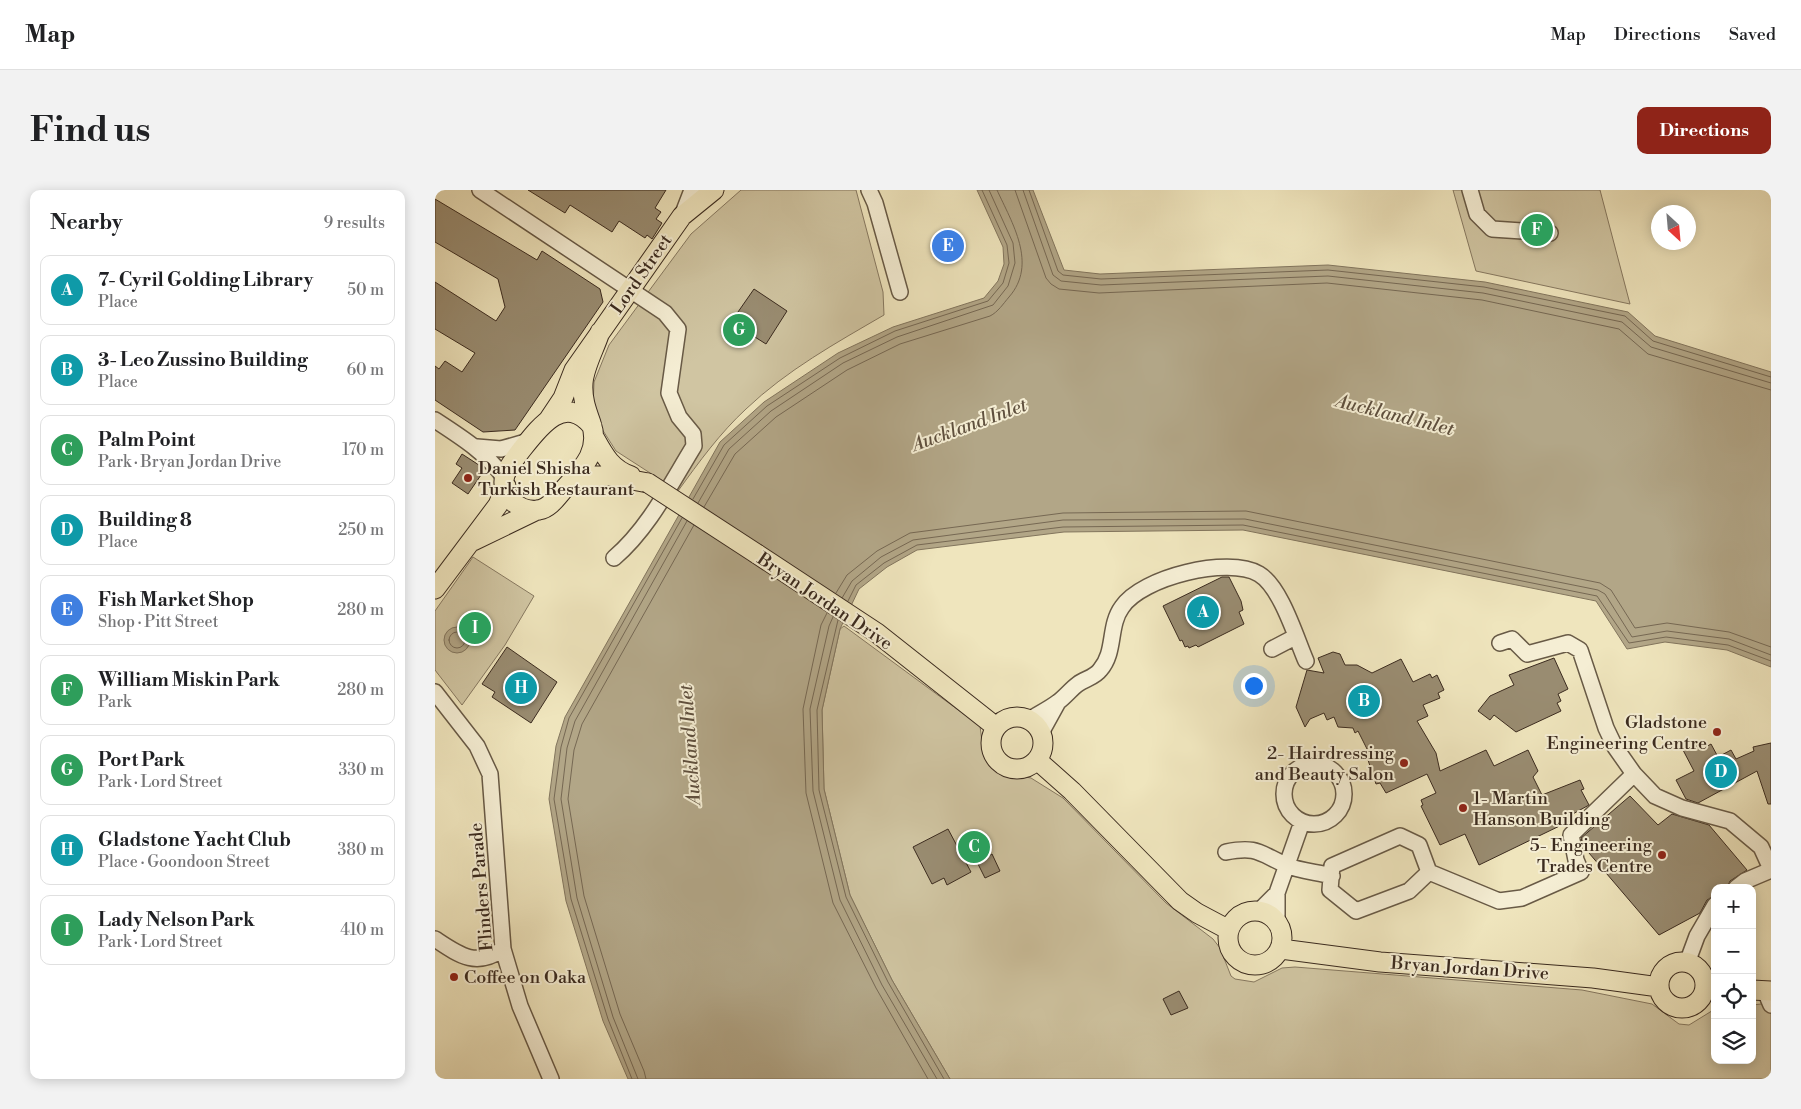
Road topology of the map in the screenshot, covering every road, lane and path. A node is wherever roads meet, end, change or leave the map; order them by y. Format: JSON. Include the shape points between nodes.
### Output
{"nodes":[{"id":1,"x":480,"y":190,"type":"edge"},
{"id":2,"x":692,"y":190,"type":"edge"},
{"id":3,"x":714,"y":190,"type":"edge"},
{"id":4,"x":869,"y":190,"type":"edge"},
{"id":5,"x":1470,"y":190,"type":"edge"},
{"id":6,"x":682,"y":216,"type":"junction"},
{"id":7,"x":1550,"y":233,"type":"dead end"},
{"id":8,"x":631,"y":290,"type":"junction"},
{"id":9,"x":900,"y":292,"type":"dead end"},
{"id":10,"x":601,"y":332,"type":"junction"},
{"id":11,"x":435,"y":420,"type":"edge"},
{"id":12,"x":548,"y":420,"type":"junction"},
{"id":13,"x":593,"y":431,"type":"junction"},
{"id":14,"x":530,"y":441,"type":"junction"},
{"id":15,"x":477,"y":447,"type":"junction"},
{"id":16,"x":505,"y":481,"type":"junction"},
{"id":17,"x":648,"y":483,"type":"junction"},
{"id":18,"x":568,"y":484,"type":"junction"},
{"id":19,"x":537,"y":510,"type":"junction"},
{"id":20,"x":470,"y":543,"type":"junction"},
{"id":21,"x":614,"y":558,"type":"dead end"},
{"id":22,"x":435,"y":589,"type":"edge"},
{"id":23,"x":1295,"y":637,"type":"junction"},
{"id":24,"x":1500,"y":643,"type":"dead end"},
{"id":25,"x":1272,"y":649,"type":"dead end"},
{"id":26,"x":1306,"y":660,"type":"dead end"},
{"id":27,"x":435,"y":692,"type":"edge"},
{"id":28,"x":1035,"y":727,"type":"junction"},
{"id":29,"x":996,"y":728,"type":"junction"},
{"id":30,"x":1037,"y":760,"type":"junction"},
{"id":31,"x":1635,"y":774,"type":"junction"},
{"id":32,"x":1302,"y":822,"type":"junction"},
{"id":33,"x":1227,"y":852,"type":"dead end"},
{"id":34,"x":1287,"y":865,"type":"junction"},
{"id":35,"x":1771,"y":870,"type":"edge"},
{"id":36,"x":1429,"y":872,"type":"junction"},
{"id":37,"x":1331,"y":876,"type":"junction"},
{"id":38,"x":1741,"y":884,"type":"edge"},
{"id":39,"x":1277,"y":893,"type":"junction"},
{"id":40,"x":1259,"y":910,"type":"junction"},
{"id":41,"x":1711,"y":912,"type":"edge"},
{"id":42,"x":1277,"y":920,"type":"junction"},
{"id":43,"x":1229,"y":930,"type":"junction"},
{"id":44,"x":435,"y":939,"type":"edge"},
{"id":45,"x":503,"y":949,"type":"junction"},
{"id":46,"x":1281,"y":949,"type":"junction"},
{"id":47,"x":1687,"y":963,"type":"junction"},
{"id":48,"x":1710,"y":985,"type":"edge"},
{"id":49,"x":1659,"y":988,"type":"junction"},
{"id":50,"x":551,"y":1079,"type":"edge"}],
"edges":[{"from":1,"to":8,"type":"street"},
{"from":2,"to":6,"type":"street","name":"Lord Street"},
{"from":3,"to":6,"type":"main road","name":"Lord Street"},
{"from":4,"to":9,"type":"street"},
{"from":5,"to":7,"type":"street","via":[[1477,214],[1492,229]]},
{"from":6,"to":8,"type":"main road","name":"Lord Street"},
{"from":8,"to":10,"type":"main road","name":"Lord Street"},
{"from":8,"to":21,"type":"street","via":[[665,313],[678,329],[669,393],[679,417],[693,434],[693,446],[647,522]]},
{"from":10,"to":12,"type":"main road","name":"Lord Street","via":[[574,370],[563,398]]},
{"from":10,"to":13,"type":"main road","name":"Lord Street","via":[[583,381],[584,404]]},
{"from":11,"to":15,"type":"street"},
{"from":12,"to":13,"type":"main road","via":[[563,412],[575,412],[584,417]]},
{"from":12,"to":14,"type":"main road","name":"Lord Street"},
{"from":13,"to":17,"type":"main road","name":"Bryan Jordan Drive","via":[[606,459],[618,472]]},
{"from":13,"to":18,"type":"main road","via":[[592,454]]},
{"from":14,"to":15,"type":"street","via":[[501,449]]},
{"from":14,"to":16,"type":"main road","name":"Lord Street","via":[[510,466]]},
{"from":15,"to":16,"type":"street","via":[[493,462]]},
{"from":16,"to":19,"type":"main road","via":[[513,504]]},
{"from":16,"to":20,"type":"main road","via":[[498,505]]},
{"from":17,"to":18,"type":"main road","name":"Bryan Jordan Drive","via":[[592,476]]},
{"from":17,"to":29,"type":"main road","name":"Bryan Jordan Drive","bridge":true,"via":[[877,633]]},
{"from":18,"to":19,"type":"main road","via":[[547,508]]},
{"from":19,"to":20,"type":"main road"},
{"from":20,"to":22,"type":"main road"},
{"from":23,"to":25,"type":"street"},
{"from":23,"to":26,"type":"street"},
{"from":23,"to":28,"type":"street","via":[[1275,591],[1259,574],[1241,568],[1217,568],[1170,575],[1144,587],[1122,606],[1112,631],[1109,657],[1099,672],[1078,684]]},
{"from":24,"to":31,"type":"street","via":[[1512,639],[1527,654],[1568,643],[1580,650],[1606,728],[1615,747]]},
{"from":27,"to":45,"type":"street","name":"Flinders Parade","via":[[477,746],[490,774]]},
{"from":28,"to":29,"type":"main road","via":[[1011,718]]},
{"from":28,"to":30,"type":"main road","via":[[1042,752]]},
{"from":29,"to":30,"type":"main road","via":[[990,744],[992,753],[1004,766],[1022,769]]},
{"from":30,"to":43,"type":"main road","via":[[1180,901]]},
{"from":31,"to":35,"type":"street","via":[[1655,796],[1682,808],[1731,821],[1761,847]]},
{"from":31,"to":36,"type":"street","via":[[1571,835],[1581,872],[1522,898],[1499,901]]},
{"from":32,"to":32,"type":"street","via":[[1323,822],[1332,817],[1341,805],[1344,790],[1341,780],[1327,766],[1317,764],[1299,768],[1286,782],[1284,801],[1288,810]]},
{"from":32,"to":34,"type":"street"},
{"from":33,"to":34,"type":"street","via":[[1247,848]]},
{"from":34,"to":37,"type":"street"},
{"from":34,"to":39,"type":"street"},
{"from":35,"to":38,"type":"street"},
{"from":36,"to":37,"type":"street","via":[[1409,891],[1356,911],[1330,890]]},
{"from":36,"to":37,"type":"street","via":[[1419,845],[1400,836],[1333,866]]},
{"from":39,"to":40,"type":"street"},
{"from":39,"to":42,"type":"street"},
{"from":40,"to":42,"type":"main road"},
{"from":40,"to":43,"type":"main road","via":[[1241,915]]},
{"from":41,"to":47,"type":"street"},
{"from":42,"to":46,"type":"main road","via":[[1282,929]]},
{"from":43,"to":46,"type":"main road","via":[[1229,947],[1248,965],[1271,961]]},
{"from":44,"to":45,"type":"street","via":[[459,955],[479,959],[491,958]]},
{"from":45,"to":50,"type":"street","name":"Flinders Parade","via":[[520,1006]]},
{"from":46,"to":49,"type":"main road","name":"Bryan Jordan Drive","via":[[1380,962],[1593,978]]},
{"from":47,"to":48,"type":"main road","via":[[1699,971]]},
{"from":47,"to":49,"type":"main road","via":[[1670,966],[1660,979]]},
{"from":48,"to":49,"type":"main road","via":[[1699,1000],[1686,1008],[1678,1008],[1665,1001]]}]}
